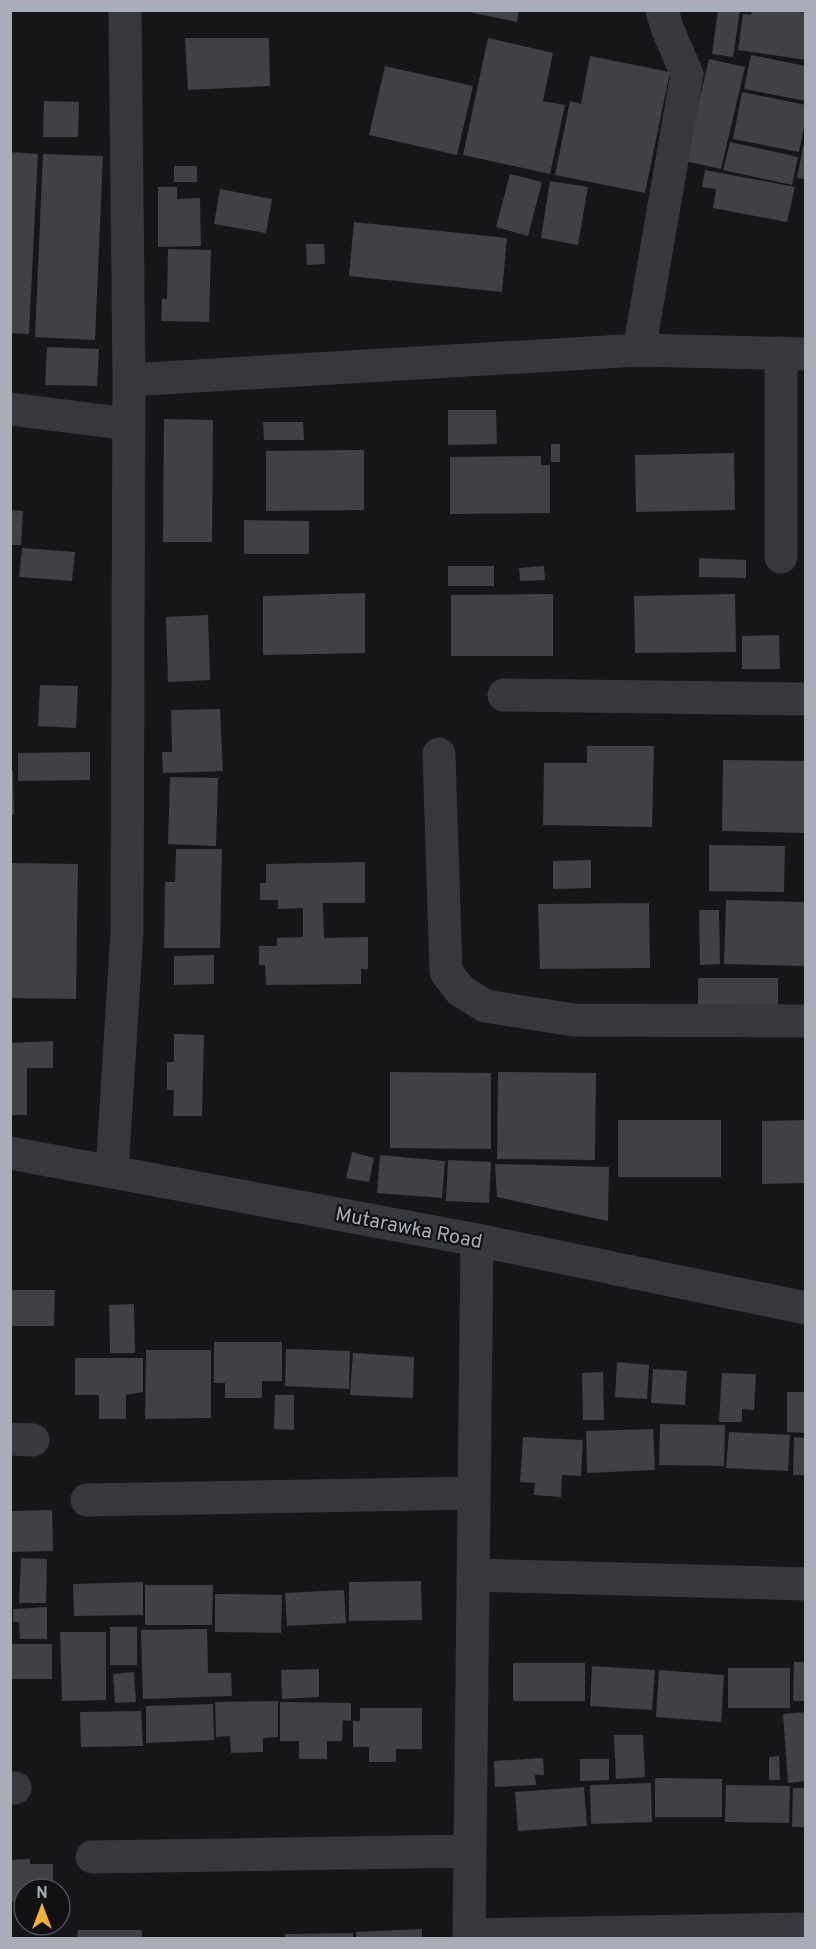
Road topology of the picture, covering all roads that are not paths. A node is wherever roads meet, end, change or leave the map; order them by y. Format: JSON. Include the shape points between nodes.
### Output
{"nodes":[{"id":1,"x":125,"y":10,"type":"edge"},
{"id":2,"x":662,"y":10,"type":"edge"},
{"id":3,"x":639,"y":350,"type":"junction"},
{"id":4,"x":793,"y":354,"type":"edge"},
{"id":5,"x":129,"y":380,"type":"junction"},
{"id":6,"x":10,"y":409,"type":"edge"},
{"id":7,"x":129,"y":424,"type":"junction"},
{"id":8,"x":781,"y":557,"type":"dead end"},
{"id":9,"x":504,"y":696,"type":"dead end"},
{"id":10,"x":806,"y":699,"type":"edge"},
{"id":11,"x":439,"y":754,"type":"dead end"},
{"id":12,"x":806,"y":1022,"type":"edge"},
{"id":13,"x":10,"y":1153,"type":"edge"},
{"id":14,"x":112,"y":1171,"type":"junction"},
{"id":15,"x":477,"y":1240,"type":"junction"},
{"id":16,"x":806,"y":1308,"type":"edge"},
{"id":17,"x":474,"y":1493,"type":"junction"},
{"id":18,"x":87,"y":1500,"type":"dead end"},
{"id":19,"x":473,"y":1575,"type":"junction"},
{"id":20,"x":806,"y":1584,"type":"edge"},
{"id":21,"x":470,"y":1851,"type":"junction"},
{"id":22,"x":92,"y":1857,"type":"dead end"},
{"id":23,"x":806,"y":1929,"type":"edge"},
{"id":24,"x":469,"y":1937,"type":"edge"}],
"edges":[{"from":1,"to":5,"type":"street"},
{"from":2,"to":3,"type":"street","via":[[687,74]]},
{"from":3,"to":4,"type":"street"},
{"from":3,"to":5,"type":"street"},
{"from":4,"to":8,"type":"street"},
{"from":5,"to":7,"type":"street"},
{"from":6,"to":7,"type":"street"},
{"from":7,"to":14,"type":"street","via":[[127,931]]},
{"from":9,"to":10,"type":"street"},
{"from":11,"to":12,"type":"street","via":[[446,972],[460,990],[485,1006],[574,1020]]},
{"from":13,"to":14,"type":"street","name":"Mutarawka Road"},
{"from":14,"to":15,"type":"street","name":"Mutarawka Road"},
{"from":15,"to":16,"type":"street","name":"Mutarawka Road"},
{"from":15,"to":17,"type":"street"},
{"from":17,"to":18,"type":"street"},
{"from":17,"to":19,"type":"street"},
{"from":19,"to":20,"type":"street"},
{"from":19,"to":21,"type":"street"},
{"from":21,"to":22,"type":"street"},
{"from":21,"to":24,"type":"street"},
{"from":23,"to":24,"type":"street"}]}
